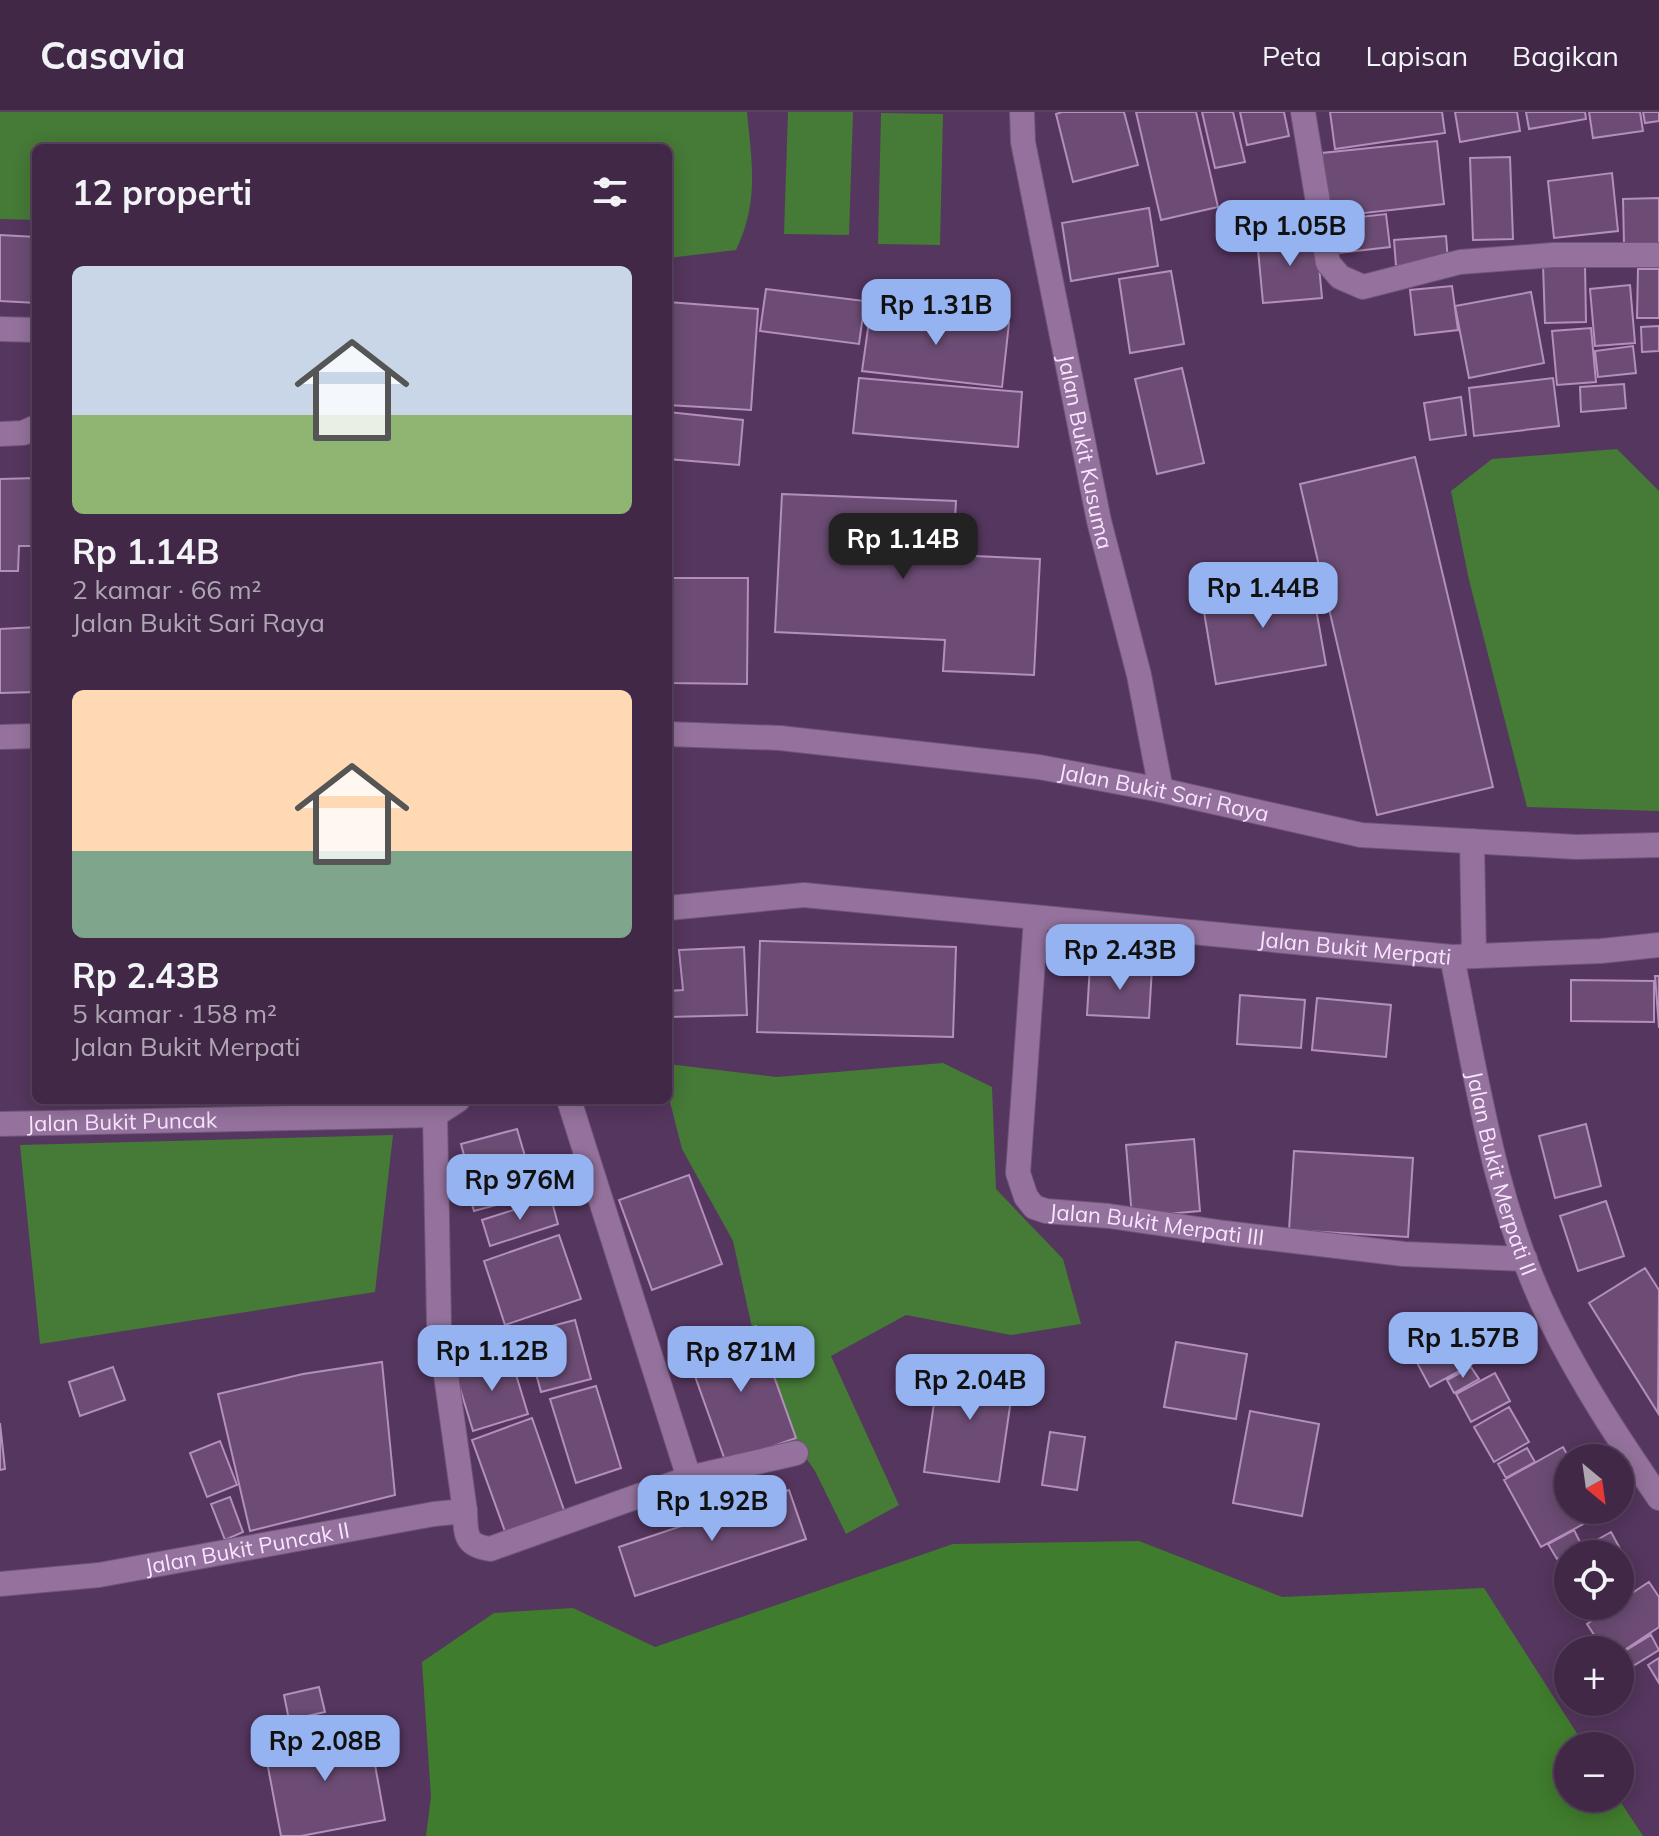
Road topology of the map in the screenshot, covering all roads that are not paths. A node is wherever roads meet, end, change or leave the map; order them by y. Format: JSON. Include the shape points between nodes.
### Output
{"nodes":[{"id":1,"x":1022,"y":112,"type":"edge"},
{"id":2,"x":1303,"y":112,"type":"edge"},
{"id":3,"x":1659,"y":255,"type":"edge"},
{"id":4,"x":0,"y":329,"type":"edge"},
{"id":5,"x":32,"y":330,"type":"edge"},
{"id":6,"x":32,"y":429,"type":"edge"},
{"id":7,"x":0,"y":434,"type":"edge"},
{"id":8,"x":672,"y":734,"type":"edge"},
{"id":9,"x":32,"y":736,"type":"edge"},
{"id":10,"x":0,"y":737,"type":"edge"},
{"id":11,"x":1161,"y":790,"type":"junction"},
{"id":12,"x":1472,"y":841,"type":"junction"},
{"id":13,"x":1659,"y":845,"type":"edge"},
{"id":14,"x":672,"y":908,"type":"edge"},
{"id":15,"x":1036,"y":918,"type":"junction"},
{"id":16,"x":1659,"y":945,"type":"edge"},
{"id":17,"x":1463,"y":957,"type":"junction"},
{"id":18,"x":452,"y":1104,"type":"edge"},
{"id":19,"x":570,"y":1104,"type":"edge"},
{"id":20,"x":435,"y":1115,"type":"junction"},
{"id":21,"x":0,"y":1124,"type":"edge"},
{"id":22,"x":1525,"y":1259,"type":"junction"},
{"id":23,"x":796,"y":1453,"type":"dead end"},
{"id":24,"x":689,"y":1478,"type":"junction"},
{"id":25,"x":1659,"y":1498,"type":"edge"},
{"id":26,"x":465,"y":1511,"type":"junction"},
{"id":27,"x":0,"y":1584,"type":"edge"}],
"edges":[{"from":1,"to":11,"type":"street","name":"Jalan Bukit Kusuma","via":[[1023,142],[1099,521],[1139,675]]},
{"from":2,"to":3,"type":"street","via":[[1328,263],[1340,277],[1363,287],[1460,262]]},
{"from":4,"to":5,"type":"street"},
{"from":6,"to":7,"type":"street"},
{"from":8,"to":11,"type":"street","name":"Jalan Bukit Sari Raya","via":[[780,738],[1039,767]]},
{"from":9,"to":10,"type":"street"},
{"from":11,"to":12,"type":"street","name":"Jalan Bukit Sari Raya","via":[[1361,835]]},
{"from":12,"to":13,"type":"street","name":"Jalan Bukit Sari Raya"},
{"from":12,"to":17,"type":"street","name":"Jalan Bukit Merpati II"},
{"from":14,"to":15,"type":"street","name":"Jalan Bukit Merpati","via":[[804,895]]},
{"from":15,"to":17,"type":"street","name":"Jalan Bukit Merpati"},
{"from":15,"to":22,"type":"street","name":"Jalan Bukit Merpati III","via":[[1018,1173],[1034,1207],[1404,1254]]},
{"from":16,"to":17,"type":"street","name":"Jalan Bukit Merpati"},
{"from":17,"to":22,"type":"street","name":"Jalan Bukit Merpati II","via":[[1492,1155]]},
{"from":18,"to":20,"type":"street"},
{"from":19,"to":24,"type":"street"},
{"from":20,"to":21,"type":"street","name":"Jalan Bukit Puncak"},
{"from":20,"to":26,"type":"street","via":[[439,1325]]},
{"from":22,"to":25,"type":"street","name":"Jalan Bukit Merpati II","via":[[1594,1402]]},
{"from":23,"to":24,"type":"street"},
{"from":24,"to":26,"type":"street","via":[[490,1549],[471,1542]]},
{"from":26,"to":27,"type":"street","name":"Jalan Bukit Puncak II","via":[[99,1575]]}]}
